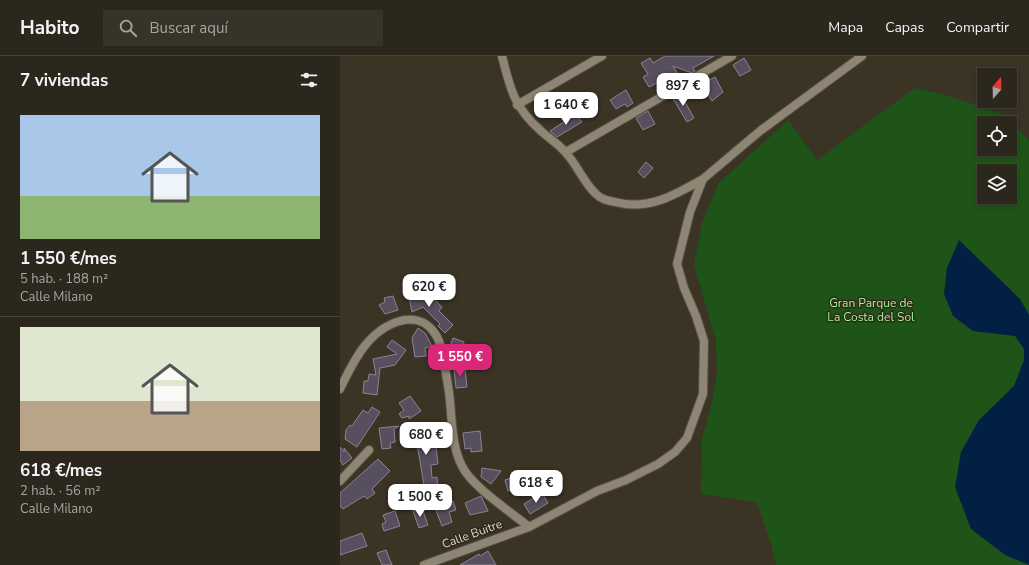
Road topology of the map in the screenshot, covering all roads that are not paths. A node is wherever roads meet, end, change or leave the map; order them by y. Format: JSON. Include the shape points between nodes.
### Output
{"nodes":[{"id":1,"x":502,"y":56,"type":"edge"},
{"id":2,"x":602,"y":56,"type":"edge"},
{"id":3,"x":732,"y":56,"type":"edge"},
{"id":4,"x":862,"y":56,"type":"edge"},
{"id":5,"x":517,"y":105,"type":"junction"},
{"id":6,"x":566,"y":152,"type":"junction"},
{"id":7,"x":703,"y":179,"type":"junction"},
{"id":8,"x":340,"y":389,"type":"edge"},
{"id":9,"x":369,"y":450,"type":"dead end"},
{"id":10,"x":340,"y":481,"type":"edge"},
{"id":11,"x":529,"y":527,"type":"junction"},
{"id":12,"x":424,"y":565,"type":"edge"}],
"edges":[{"from":1,"to":5,"type":"street","via":[[512,96]]},
{"from":2,"to":5,"type":"street"},
{"from":3,"to":6,"type":"street"},
{"from":4,"to":7,"type":"street","via":[[760,131]]},
{"from":5,"to":6,"type":"street","via":[[526,118]]},
{"from":6,"to":7,"type":"street","via":[[588,186],[597,195],[622,204],[633,206],[661,201]]},
{"from":7,"to":11,"type":"street","name":"Calle Buitre","via":[[690,212],[678,264],[704,341],[703,394],[687,438],[675,452],[658,464],[597,491]]},
{"from":8,"to":11,"type":"street","via":[[364,346],[386,327],[413,319],[423,322],[433,330],[441,345],[457,453],[462,466],[474,482]]},
{"from":9,"to":10,"type":"street"},
{"from":11,"to":12,"type":"street","name":"Calle Buitre"}]}
